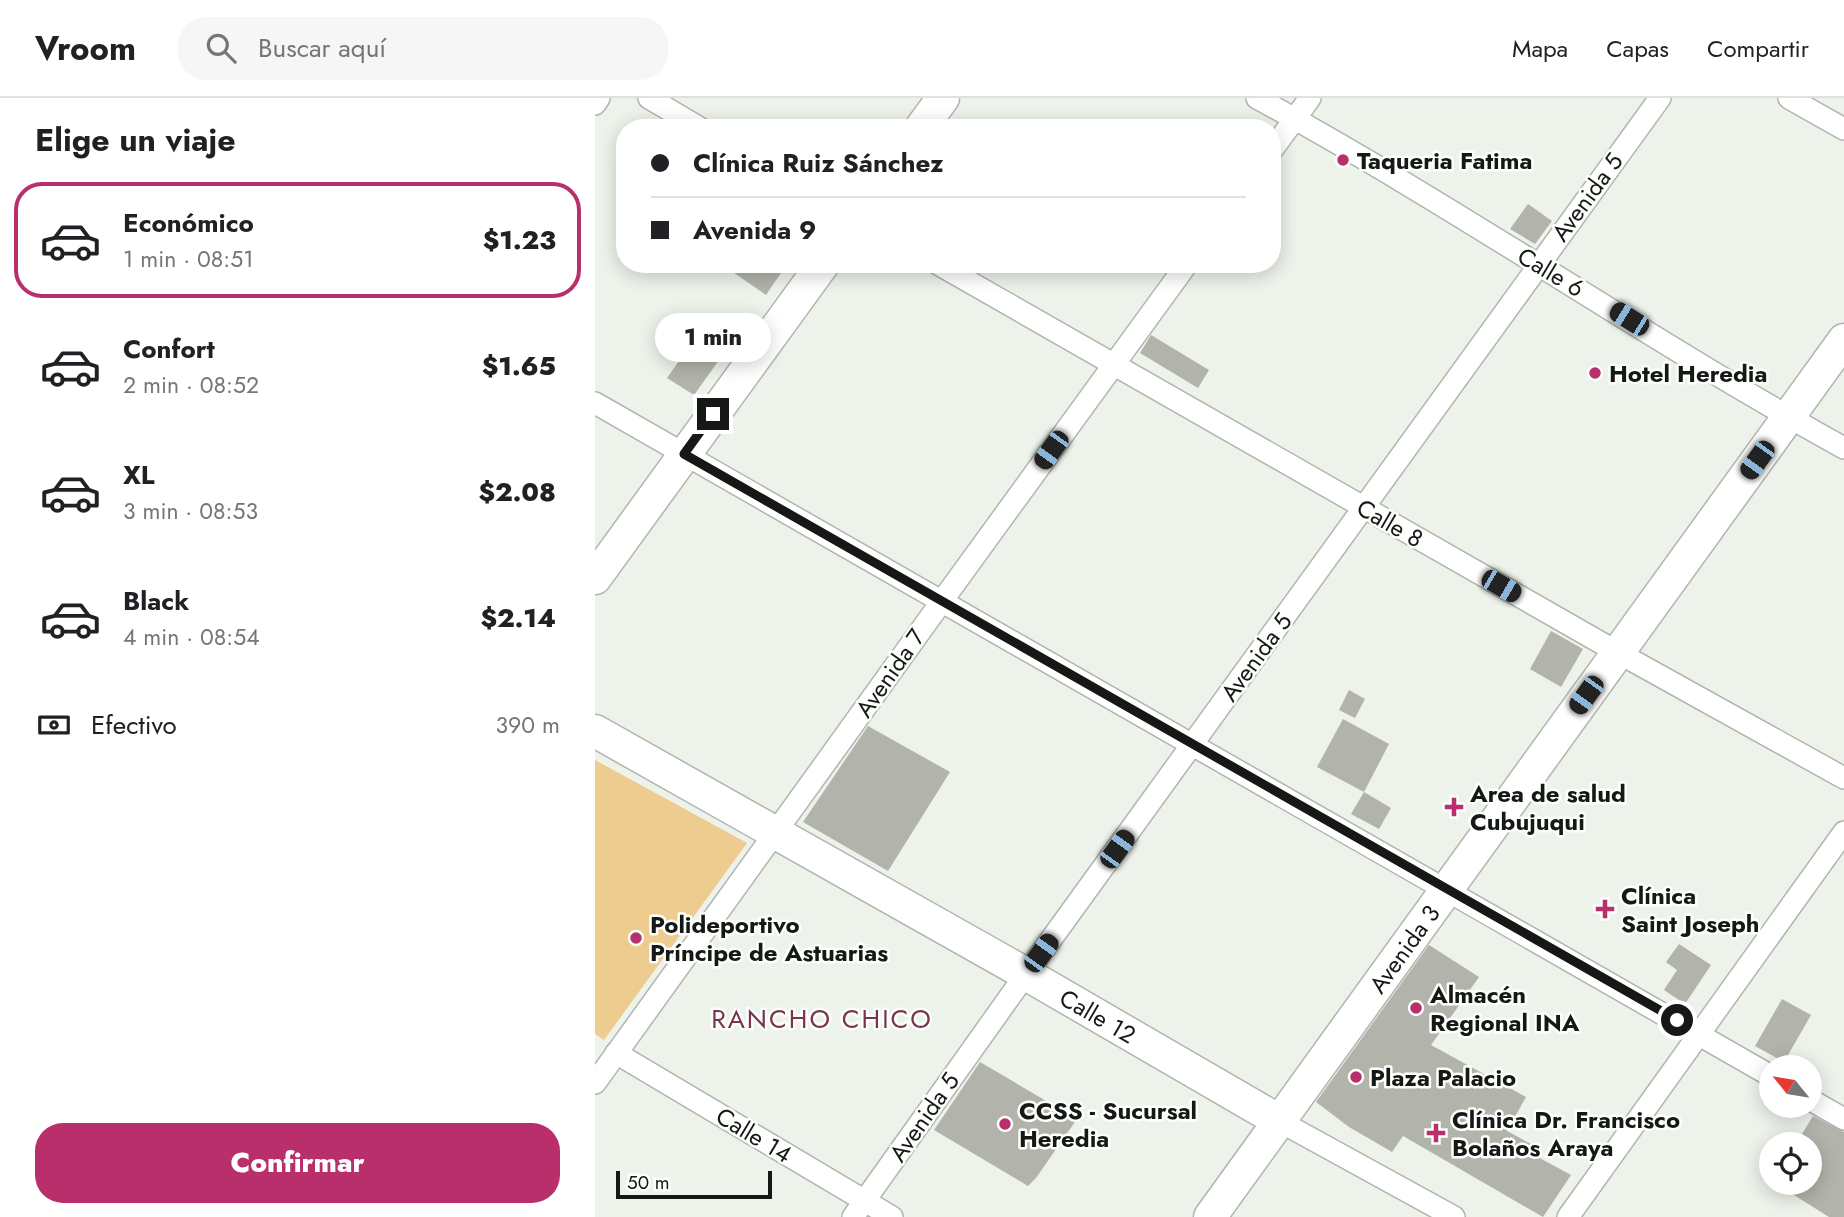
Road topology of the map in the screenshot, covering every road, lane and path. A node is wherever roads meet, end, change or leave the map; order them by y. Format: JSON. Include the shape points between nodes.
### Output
{"nodes":[{"id":1,"x":599,"y":98,"type":"edge"},
{"id":2,"x":649,"y":98,"type":"edge"},
{"id":3,"x":943,"y":98,"type":"edge"},
{"id":4,"x":1257,"y":98,"type":"edge"},
{"id":5,"x":1310,"y":98,"type":"edge"},
{"id":6,"x":1660,"y":98,"type":"edge"},
{"id":7,"x":1789,"y":98,"type":"edge"},
{"id":8,"x":595,"y":104,"type":"edge"},
{"id":9,"x":685,"y":119,"type":"edge"},
{"id":10,"x":928,"y":119,"type":"edge"},
{"id":11,"x":1295,"y":119,"type":"junction"},
{"id":12,"x":1844,"y":129,"type":"edge"},
{"id":13,"x":1281,"y":137,"type":"edge"},
{"id":14,"x":1538,"y":263,"type":"junction"},
{"id":15,"x":816,"y":273,"type":"edge"},
{"id":16,"x":954,"y":273,"type":"edge"},
{"id":17,"x":1180,"y":273,"type":"edge"},
{"id":18,"x":1844,"y":340,"type":"edge"},
{"id":19,"x":1114,"y":363,"type":"junction"},
{"id":20,"x":595,"y":403,"type":"edge"},
{"id":21,"x":1788,"y":417,"type":"junction"},
{"id":22,"x":1844,"y":449,"type":"edge"},
{"id":23,"x":684,"y":454,"type":"junction"},
{"id":24,"x":1363,"y":507,"type":"junction"},
{"id":25,"x":595,"y":578,"type":"edge"},
{"id":26,"x":941,"y":601,"type":"junction"},
{"id":27,"x":1617,"y":652,"type":"junction"},
{"id":28,"x":595,"y":731,"type":"edge"},
{"id":29,"x":1192,"y":745,"type":"junction"},
{"id":30,"x":1844,"y":778,"type":"edge"},
{"id":31,"x":1844,"y":832,"type":"edge"},
{"id":32,"x":776,"y":833,"type":"junction"},
{"id":33,"x":1447,"y":890,"type":"junction"},
{"id":34,"x":1026,"y":974,"type":"junction"},
{"id":35,"x":1699,"y":1033,"type":"junction"},
{"id":36,"x":616,"y":1052,"type":"junction"},
{"id":37,"x":1759,"y":1069,"type":"edge"},
{"id":38,"x":595,"y":1083,"type":"edge"},
{"id":39,"x":1822,"y":1106,"type":"edge"},
{"id":40,"x":1844,"y":1119,"type":"edge"},
{"id":41,"x":1281,"y":1122,"type":"junction"},
{"id":42,"x":859,"y":1209,"type":"edge"},
{"id":43,"x":893,"y":1217,"type":"edge"},
{"id":44,"x":1210,"y":1217,"type":"edge"},
{"id":45,"x":1454,"y":1217,"type":"edge"},
{"id":46,"x":1568,"y":1217,"type":"edge"}],
"edges":[{"from":1,"to":8,"type":"street"},
{"from":2,"to":9,"type":"street"},
{"from":3,"to":10,"type":"street"},
{"from":4,"to":11,"type":"street","name":"Calle 6"},
{"from":5,"to":11,"type":"street"},
{"from":6,"to":14,"type":"street","name":"Avenida 5"},
{"from":7,"to":12,"type":"street"},
{"from":11,"to":13,"type":"street"},
{"from":11,"to":14,"type":"street","name":"Calle 6"},
{"from":14,"to":21,"type":"street","name":"Calle 6"},
{"from":14,"to":24,"type":"street","name":"Avenida 5"},
{"from":15,"to":23,"type":"street"},
{"from":16,"to":19,"type":"street","name":"Calle 8"},
{"from":17,"to":19,"type":"street","name":"Avenida 7"},
{"from":18,"to":21,"type":"street","name":"Avenida 3"},
{"from":19,"to":24,"type":"street","name":"Calle 8"},
{"from":19,"to":26,"type":"street","name":"Avenida 7"},
{"from":20,"to":23,"type":"street"},
{"from":21,"to":22,"type":"street","name":"Calle 6"},
{"from":21,"to":27,"type":"street","name":"Avenida 3"},
{"from":23,"to":25,"type":"street"},
{"from":23,"to":26,"type":"street"},
{"from":24,"to":27,"type":"street","name":"Calle 8"},
{"from":24,"to":29,"type":"street","name":"Avenida 5"},
{"from":26,"to":29,"type":"street"},
{"from":26,"to":32,"type":"street","name":"Avenida 7"},
{"from":27,"to":30,"type":"street","name":"Calle 8"},
{"from":27,"to":33,"type":"street","name":"Avenida 3"},
{"from":28,"to":32,"type":"street","name":"Calle 12"},
{"from":29,"to":33,"type":"street"},
{"from":29,"to":34,"type":"street","name":"Avenida 5"},
{"from":31,"to":35,"type":"street"},
{"from":32,"to":34,"type":"street","name":"Calle 12"},
{"from":32,"to":36,"type":"street","name":"Avenida 7"},
{"from":33,"to":35,"type":"street"},
{"from":33,"to":41,"type":"street","name":"Avenida 3"},
{"from":34,"to":41,"type":"street","name":"Calle 12"},
{"from":34,"to":42,"type":"street","name":"Avenida 5"},
{"from":35,"to":37,"type":"street"},
{"from":35,"to":46,"type":"street"},
{"from":36,"to":38,"type":"street","name":"Avenida 7"},
{"from":36,"to":42,"type":"street","name":"Calle 14"},
{"from":39,"to":40,"type":"street"},
{"from":41,"to":44,"type":"street","name":"Avenida 3"},
{"from":41,"to":45,"type":"street","name":"Calle 12"},
{"from":42,"to":43,"type":"street","name":"Calle 14"}]}
